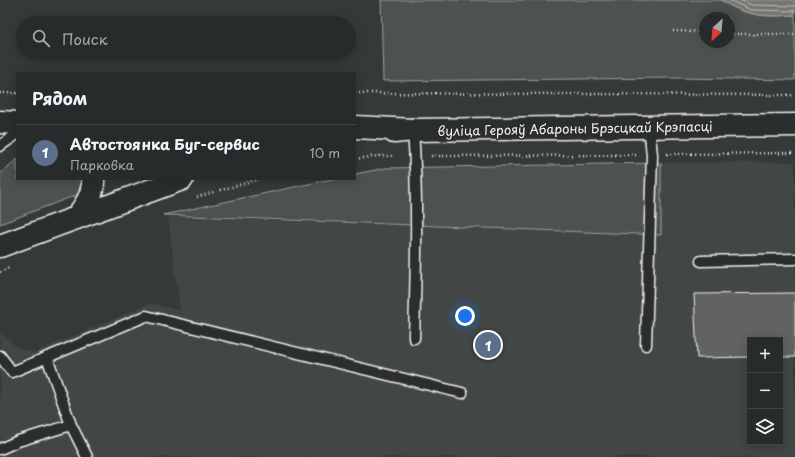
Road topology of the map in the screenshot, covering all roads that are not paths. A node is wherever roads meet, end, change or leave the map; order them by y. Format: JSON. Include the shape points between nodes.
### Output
{"nodes":[{"id":1,"x":0,"y":122,"type":"edge"},
{"id":2,"x":16,"y":123,"type":"edge"},
{"id":3,"x":795,"y":125,"type":"edge"},
{"id":4,"x":649,"y":126,"type":"junction"},
{"id":5,"x":356,"y":127,"type":"edge"},
{"id":6,"x":413,"y":130,"type":"junction"},
{"id":7,"x":16,"y":135,"type":"edge"},
{"id":8,"x":356,"y":137,"type":"edge"},
{"id":9,"x":0,"y":146,"type":"edge"},
{"id":10,"x":93,"y":180,"type":"edge"},
{"id":11,"x":179,"y":180,"type":"edge"},
{"id":12,"x":76,"y":218,"type":"junction"},
{"id":13,"x":0,"y":246,"type":"edge"},
{"id":14,"x":795,"y":259,"type":"edge"},
{"id":15,"x":702,"y":261,"type":"dead end"},
{"id":16,"x":414,"y":338,"type":"dead end"},
{"id":17,"x":646,"y":345,"type":"dead end"},
{"id":18,"x":0,"y":356,"type":"edge"},
{"id":19,"x":47,"y":357,"type":"junction"},
{"id":20,"x":462,"y":393,"type":"dead end"},
{"id":21,"x":71,"y":425,"type":"junction"},
{"id":22,"x":0,"y":449,"type":"edge"},
{"id":23,"x":87,"y":457,"type":"edge"}],
"edges":[{"from":1,"to":2,"type":"main road"},
{"from":3,"to":4,"type":"main road","name":"вуліца Герояў Абароны Брэсцкай Крэпасці"},
{"from":4,"to":6,"type":"main road","name":"вуліца Герояў Абароны Брэсцкай Крэпасці"},
{"from":4,"to":17,"type":"lane","via":[[652,155]]},
{"from":5,"to":6,"type":"main road"},
{"from":6,"to":8,"type":"main road","name":"вуліца Герояў Абароны Брэсцкай Крэпасці"},
{"from":6,"to":16,"type":"lane","via":[[416,269]]},
{"from":7,"to":9,"type":"lane"},
{"from":10,"to":12,"type":"main road","via":[[88,202]]},
{"from":11,"to":12,"type":"main road"},
{"from":12,"to":13,"type":"main road"},
{"from":14,"to":15,"type":"lane"},
{"from":18,"to":19,"type":"lane","via":[[12,372]]},
{"from":19,"to":20,"type":"lane","via":[[146,316]]},
{"from":19,"to":21,"type":"lane"},
{"from":21,"to":22,"type":"lane"},
{"from":21,"to":23,"type":"lane"}]}
